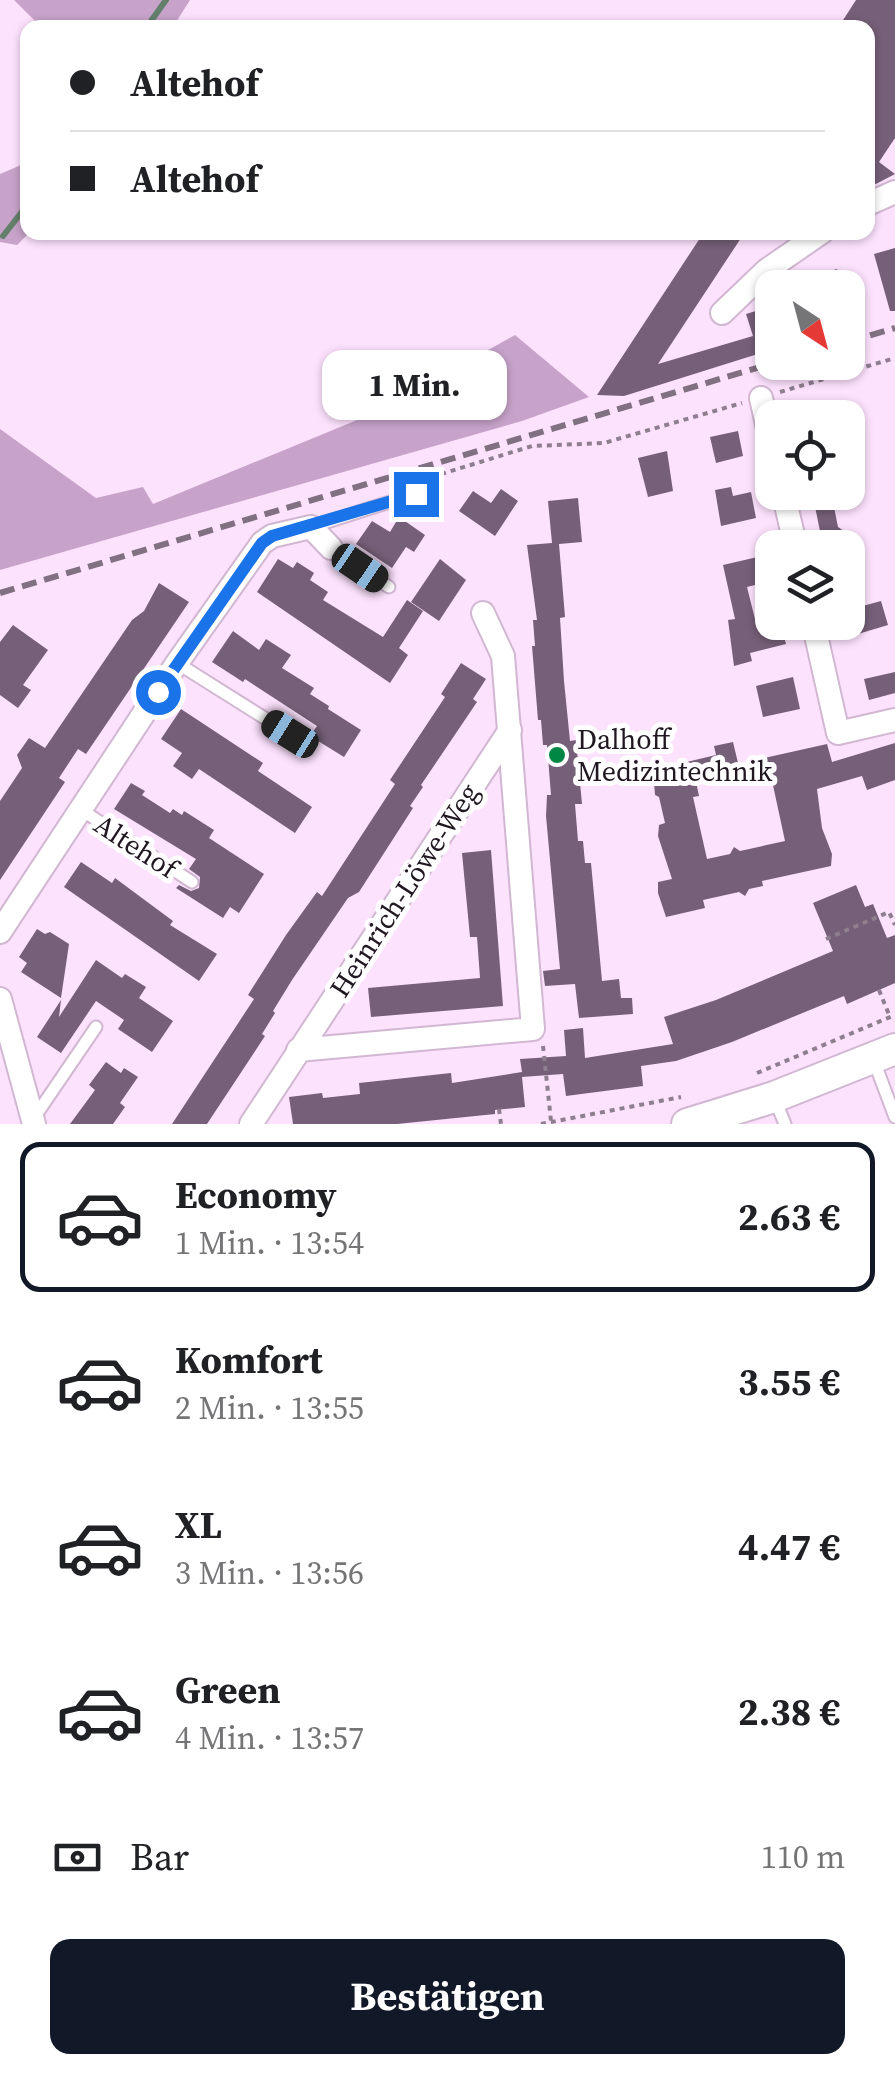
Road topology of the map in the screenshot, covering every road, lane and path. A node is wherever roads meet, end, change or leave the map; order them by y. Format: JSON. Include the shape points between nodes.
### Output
{"nodes":[{"id":1,"x":810,"y":240,"type":"edge"},
{"id":2,"x":722,"y":312,"type":"dead end"},
{"id":3,"x":895,"y":358,"type":"edge"},
{"id":4,"x":788,"y":390,"type":"dead end"},
{"id":5,"x":753,"y":400,"type":"joint"},
{"id":6,"x":755,"y":405,"type":"edge"},
{"id":7,"x":420,"y":480,"type":"dead end"},
{"id":8,"x":416,"y":494,"type":"dead end"},
{"id":9,"x":311,"y":527,"type":"junction"},
{"id":10,"x":332,"y":548,"type":"joint"},
{"id":11,"x":389,"y":587,"type":"dead end"},
{"id":12,"x":484,"y":613,"type":"dead end"},
{"id":13,"x":817,"y":640,"type":"edge"},
{"id":14,"x":177,"y":663,"type":"junction"},
{"id":15,"x":895,"y":720,"type":"edge"},
{"id":16,"x":510,"y":730,"type":"junction"},
{"id":17,"x":290,"y":734,"type":"dead end"},
{"id":18,"x":80,"y":809,"type":"junction"},
{"id":19,"x":192,"y":882,"type":"dead end"},
{"id":20,"x":895,"y":926,"type":"edge"},
{"id":21,"x":0,"y":932,"type":"edge"},
{"id":22,"x":826,"y":939,"type":"dead end"},
{"id":23,"x":879,"y":990,"type":"dead end"},
{"id":24,"x":0,"y":999,"type":"edge"},
{"id":25,"x":893,"y":1016,"type":"edge"},
{"id":26,"x":96,"y":1027,"type":"dead end"},
{"id":27,"x":533,"y":1030,"type":"junction"},
{"id":28,"x":298,"y":1050,"type":"junction"},
{"id":29,"x":884,"y":1053,"type":"edge"},
{"id":30,"x":749,"y":1076,"type":"dead end"},
{"id":31,"x":499,"y":1109,"type":"dead end"},
{"id":32,"x":685,"y":1110,"type":"edge"},
{"id":33,"x":779,"y":1111,"type":"edge"},
{"id":34,"x":895,"y":1118,"type":"edge"},
{"id":35,"x":33,"y":1122,"type":"edge"},
{"id":36,"x":552,"y":1122,"type":"edge"},
{"id":37,"x":251,"y":1124,"type":"edge"},
{"id":38,"x":501,"y":1124,"type":"edge"},
{"id":39,"x":542,"y":1124,"type":"edge"}],
"edges":[{"from":1,"to":2,"type":"street"},
{"from":3,"to":4,"type":"path"},
{"from":5,"to":6,"type":"street"},
{"from":5,"to":7,"type":"path","via":[[604,443],[532,446]]},
{"from":8,"to":9,"type":"lane","name":"Altehof"},
{"from":9,"to":10,"type":"street"},
{"from":9,"to":14,"type":"street","name":"Altehof","via":[[262,543]]},
{"from":10,"to":11,"type":"lane"},
{"from":12,"to":16,"type":"street","name":"Heinrich-Löwe-Weg","via":[[504,656]]},
{"from":13,"to":15,"type":"street","via":[[838,733]]},
{"from":14,"to":17,"type":"lane"},
{"from":14,"to":18,"type":"street","name":"Altehof"},
{"from":16,"to":27,"type":"street","name":"Heinrich-Löwe-Weg"},
{"from":16,"to":28,"type":"street","name":"Heinrich-Löwe-Weg"},
{"from":18,"to":19,"type":"lane","name":"Altehof"},
{"from":18,"to":21,"type":"street","name":"Altehof"},
{"from":20,"to":22,"type":"path","via":[[889,912]]},
{"from":23,"to":25,"type":"path"},
{"from":24,"to":35,"type":"street"},
{"from":25,"to":30,"type":"path"},
{"from":26,"to":35,"type":"lane"},
{"from":27,"to":28,"type":"street"},
{"from":27,"to":36,"type":"path","via":[[543,1044]]},
{"from":28,"to":37,"type":"street","name":"Heinrich-Löwe-Weg"},
{"from":29,"to":33,"type":"street"},
{"from":29,"to":34,"type":"lane"},
{"from":31,"to":38,"type":"path"},
{"from":32,"to":33,"type":"street"},
{"from":32,"to":36,"type":"path"},
{"from":36,"to":39,"type":"path"}]}
